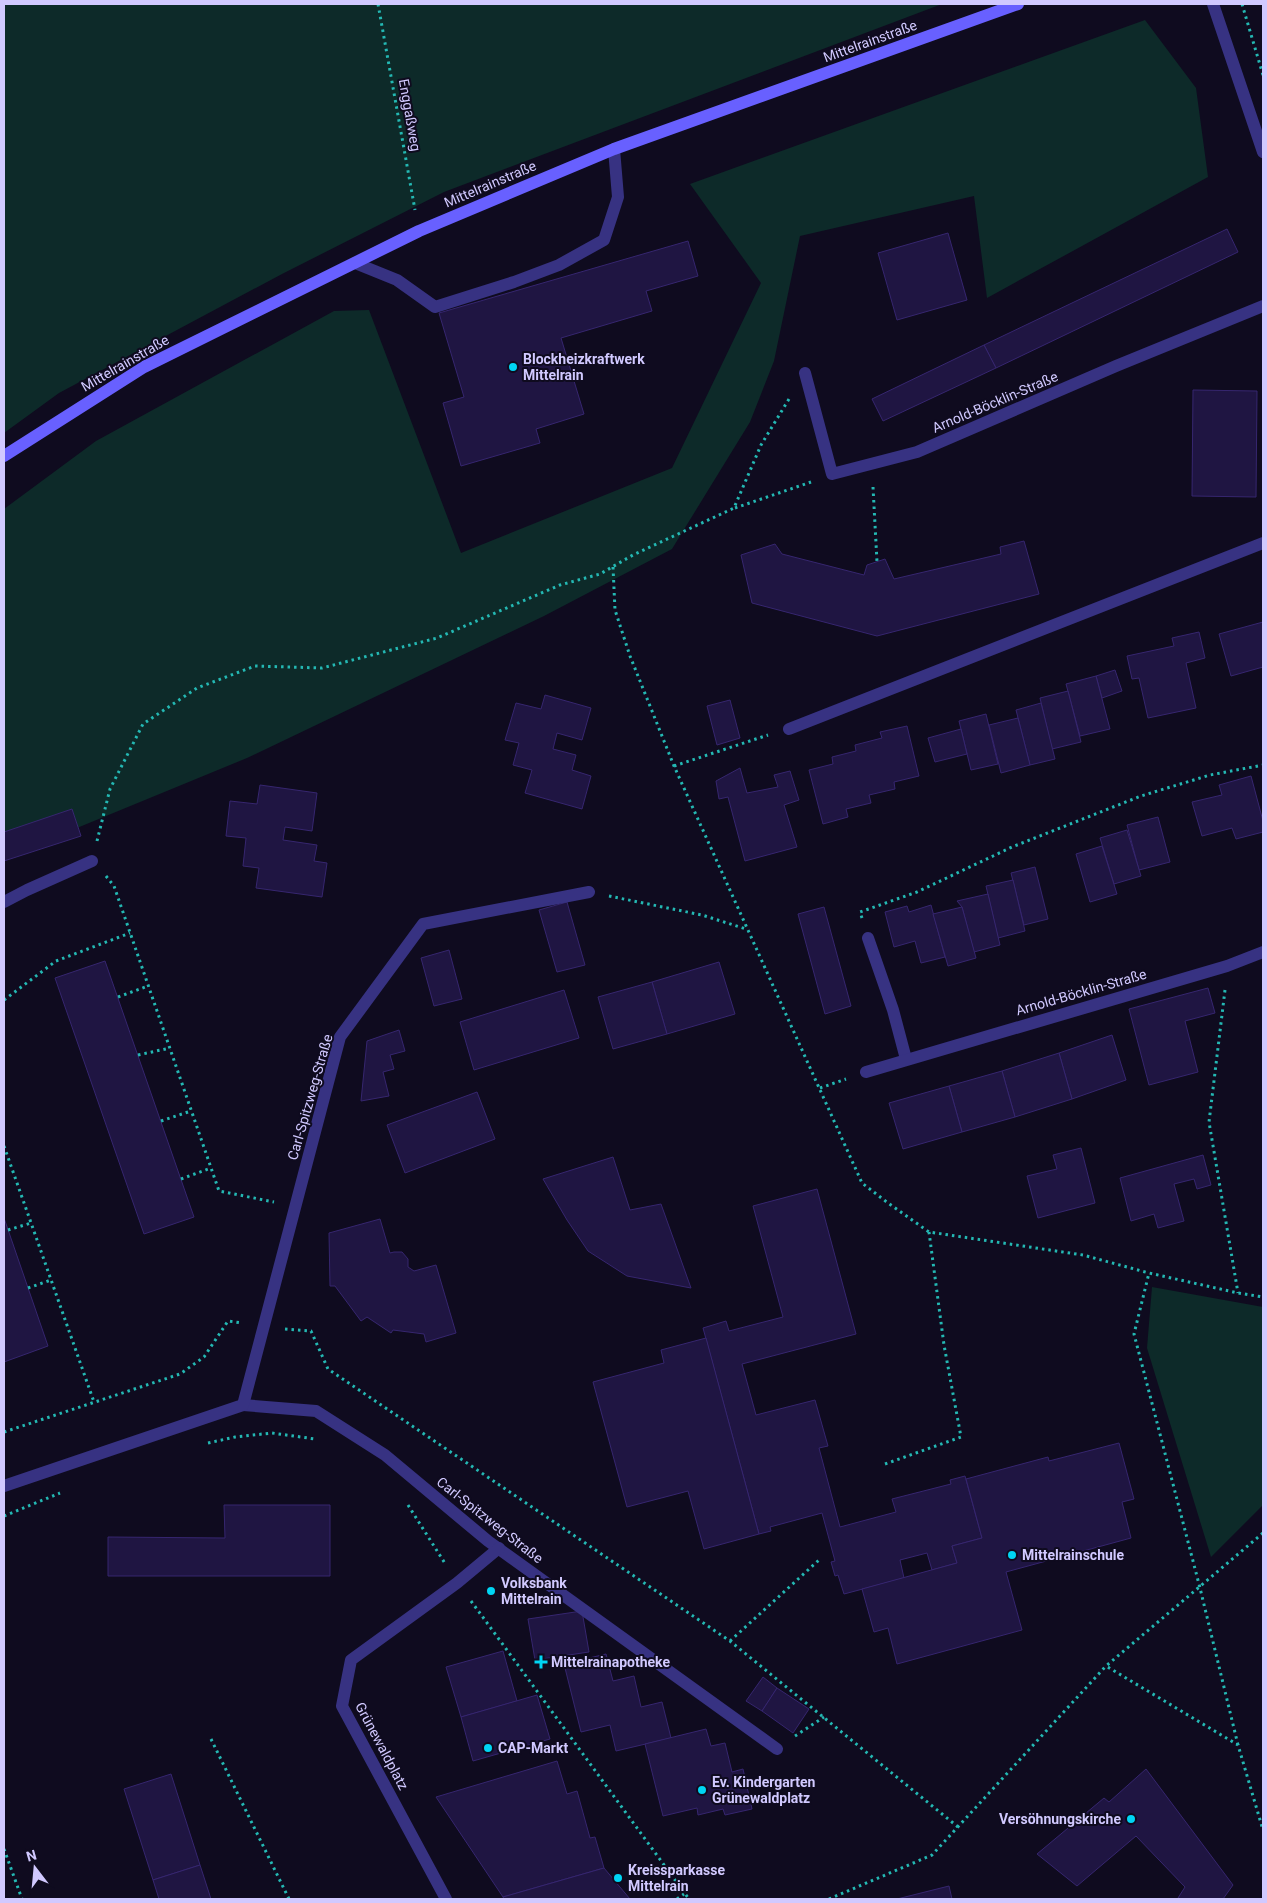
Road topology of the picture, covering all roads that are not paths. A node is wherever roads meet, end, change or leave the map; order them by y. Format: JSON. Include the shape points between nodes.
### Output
{"nodes":[{"id":1,"x":1018,"y":4,"type":"edge"},
{"id":2,"x":1213,"y":4,"type":"edge"},
{"id":3,"x":614,"y":149,"type":"junction"},
{"id":4,"x":1263,"y":152,"type":"edge"},
{"id":5,"x":355,"y":263,"type":"junction"},
{"id":6,"x":1263,"y":306,"type":"edge"},
{"id":7,"x":805,"y":373,"type":"road end"},
{"id":8,"x":4,"y":456,"type":"edge"},
{"id":9,"x":1263,"y":543,"type":"edge"},
{"id":10,"x":789,"y":729,"type":"road end"},
{"id":11,"x":92,"y":861,"type":"road end"},
{"id":12,"x":590,"y":892,"type":"road end"},
{"id":13,"x":4,"y":902,"type":"edge"},
{"id":14,"x":868,"y":938,"type":"dead end"},
{"id":15,"x":1263,"y":952,"type":"edge"},
{"id":16,"x":906,"y":1059,"type":"junction"},
{"id":17,"x":866,"y":1072,"type":"dead end"},
{"id":18,"x":243,"y":1405,"type":"junction"},
{"id":19,"x":4,"y":1486,"type":"edge"},
{"id":20,"x":499,"y":1548,"type":"junction"},
{"id":21,"x":777,"y":1750,"type":"road end"},
{"id":22,"x":446,"y":1899,"type":"edge"}],
"edges":[{"from":1,"to":3,"type":"street","name":"Mittelrainstraße"},
{"from":2,"to":4,"type":"street"},
{"from":3,"to":5,"type":"street","name":"Mittelrainstraße","via":[[419,231]]},
{"from":3,"to":5,"type":"street","via":[[618,198],[604,240],[559,265],[435,307],[397,280]]},
{"from":5,"to":8,"type":"street","name":"Mittelrainstraße","via":[[144,367]]},
{"from":6,"to":7,"type":"street","name":"Arnold-Böcklin-Straße","via":[[917,452],[832,474]]},
{"from":9,"to":10,"type":"street"},
{"from":11,"to":13,"type":"street"},
{"from":12,"to":18,"type":"street","name":"Carl-Spitzweg-Straße","via":[[423,924],[340,1038]]},
{"from":14,"to":16,"type":"street"},
{"from":15,"to":16,"type":"street","name":"Arnold-Böcklin-Straße","via":[[1227,966]]},
{"from":16,"to":17,"type":"street","name":"Arnold-Böcklin-Straße"},
{"from":18,"to":19,"type":"street","name":"Carl-Spitzweg-Straße"},
{"from":18,"to":20,"type":"street","name":"Carl-Spitzweg-Straße","via":[[316,1411],[385,1455]]},
{"from":20,"to":21,"type":"street","name":"Carl-Spitzweg-Straße"},
{"from":20,"to":22,"type":"street","name":"Grünewaldplatz","via":[[457,1583],[351,1660],[342,1706]]}]}
